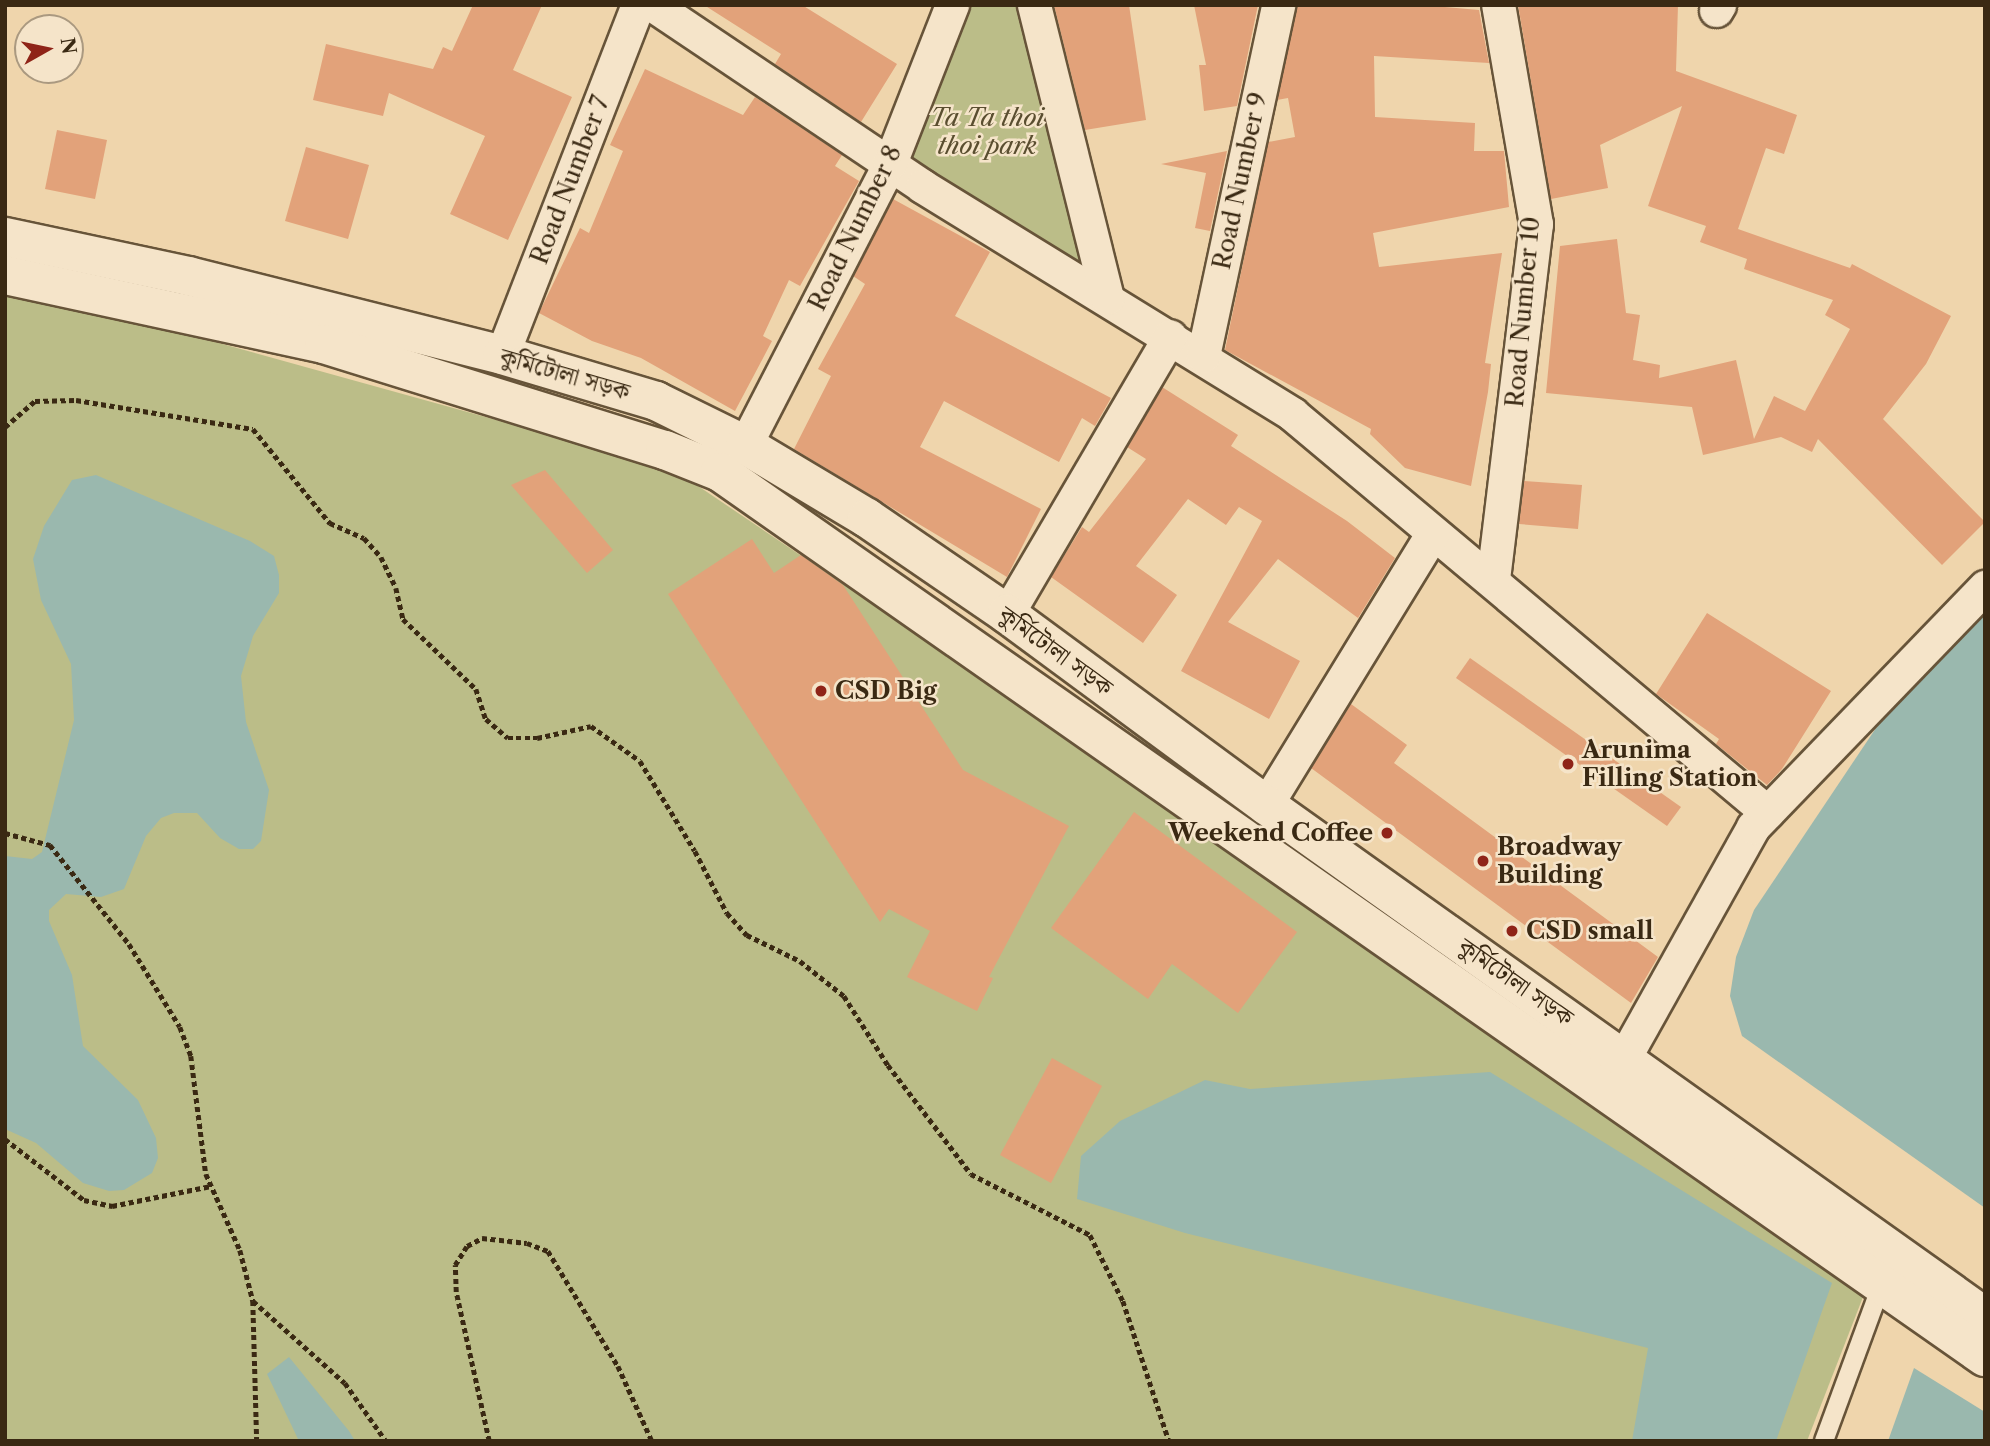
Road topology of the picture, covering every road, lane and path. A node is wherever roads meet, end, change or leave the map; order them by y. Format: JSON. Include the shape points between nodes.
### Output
{"nodes":[{"id":1,"x":638,"y":5,"type":"edge"},
{"id":2,"x":653,"y":5,"type":"edge"},
{"id":3,"x":952,"y":5,"type":"edge"},
{"id":4,"x":1034,"y":5,"type":"edge"},
{"id":5,"x":1278,"y":5,"type":"edge"},
{"id":6,"x":1498,"y":5,"type":"edge"},
{"id":7,"x":890,"y":163,"type":"junction"},
{"id":8,"x":5,"y":237,"type":"edge"},
{"id":9,"x":5,"y":275,"type":"edge"},
{"id":10,"x":1107,"y":298,"type":"junction"},
{"id":11,"x":1170,"y":336,"type":"junction"},
{"id":12,"x":502,"y":355,"type":"junction"},
{"id":13,"x":1203,"y":356,"type":"junction"},
{"id":14,"x":5,"y":427,"type":"edge"},
{"id":15,"x":745,"y":445,"type":"junction"},
{"id":16,"x":1433,"y":533,"type":"junction"},
{"id":17,"x":1493,"y":579,"type":"junction"},
{"id":18,"x":1985,"y":587,"type":"edge"},
{"id":19,"x":1007,"y":614,"type":"junction"},
{"id":20,"x":1266,"y":805,"type":"junction"},
{"id":21,"x":1767,"y":812,"type":"junction"},
{"id":22,"x":5,"y":833,"type":"edge"},
{"id":23,"x":1624,"y":1058,"type":"junction"},
{"id":24,"x":5,"y":1139,"type":"edge"},
{"id":25,"x":211,"y":1186,"type":"junction"},
{"id":26,"x":1888,"y":1269,"type":"junction"},
{"id":27,"x":253,"y":1301,"type":"junction"},
{"id":28,"x":1985,"y":1317,"type":"edge"},
{"id":29,"x":1985,"y":1357,"type":"edge"},
{"id":30,"x":257,"y":1441,"type":"edge"},
{"id":31,"x":386,"y":1441,"type":"edge"},
{"id":32,"x":489,"y":1441,"type":"edge"},
{"id":33,"x":652,"y":1441,"type":"edge"},
{"id":34,"x":1170,"y":1441,"type":"edge"},
{"id":35,"x":1824,"y":1441,"type":"edge"}],
"edges":[{"from":1,"to":12,"type":"street","name":"Road Number 7"},
{"from":2,"to":7,"type":"street"},
{"from":3,"to":7,"type":"street","name":"Road Number 8"},
{"from":4,"to":10,"type":"street"},
{"from":5,"to":13,"type":"street","name":"Road Number 9"},
{"from":6,"to":17,"type":"street","name":"Road Number 10","via":[[1536,224]]},
{"from":7,"to":10,"type":"street"},
{"from":7,"to":15,"type":"street","name":"Road Number 8"},
{"from":8,"to":12,"type":"main road","name":"কুর্মিটোলা সড়ক","via":[[188,276]]},
{"from":9,"to":26,"type":"main road","name":"কুর্মিটোলা সড়ক","via":[[324,344],[653,446],[720,472]]},
{"from":10,"to":11,"type":"street"},
{"from":11,"to":13,"type":"street"},
{"from":11,"to":19,"type":"street"},
{"from":12,"to":15,"type":"main road","name":"কুর্মিটোলা সড়ক","via":[[656,401]]},
{"from":13,"to":16,"type":"street","via":[[1292,414]]},
{"from":14,"to":34,"type":"path","via":[[35,401],[76,400],[253,429],[330,523],[364,538],[381,557],[396,588],[403,619],[476,689],[486,719],[508,737],[537,738],[591,726],[640,761],[727,913],[747,935],[800,961],[844,996],[888,1065],[971,1174],[1090,1234],[1123,1301]]},
{"from":15,"to":19,"type":"main road","name":"কুর্মিটোলা সড়ক","via":[[867,518]]},
{"from":16,"to":17,"type":"street"},
{"from":16,"to":20,"type":"street"},
{"from":17,"to":21,"type":"street"},
{"from":18,"to":21,"type":"street"},
{"from":19,"to":20,"type":"main road","name":"কুর্মিটোলা সড়ক"},
{"from":20,"to":23,"type":"main road","name":"কুর্মিটোলা সড়ক"},
{"from":21,"to":23,"type":"street","via":[[1753,827]]},
{"from":22,"to":25,"type":"path","via":[[50,845],[129,944],[180,1027],[191,1056],[198,1125]]},
{"from":23,"to":26,"type":"main road","name":"কুর্মিটোলা সড়ক"},
{"from":24,"to":25,"type":"path","via":[[84,1200],[112,1206]]},
{"from":25,"to":27,"type":"path","via":[[240,1250]]},
{"from":26,"to":28,"type":"main road","name":"কুর্মিটোলা সড়ক"},
{"from":26,"to":29,"type":"main road","name":"কুর্মিটোলা সড়ক"},
{"from":26,"to":35,"type":"lane"},
{"from":27,"to":30,"type":"path"},
{"from":27,"to":31,"type":"path","via":[[345,1383]]},
{"from":32,"to":33,"type":"path","via":[[456,1292],[455,1265],[467,1246],[482,1238],[527,1242],[548,1251],[618,1366]]}]}
